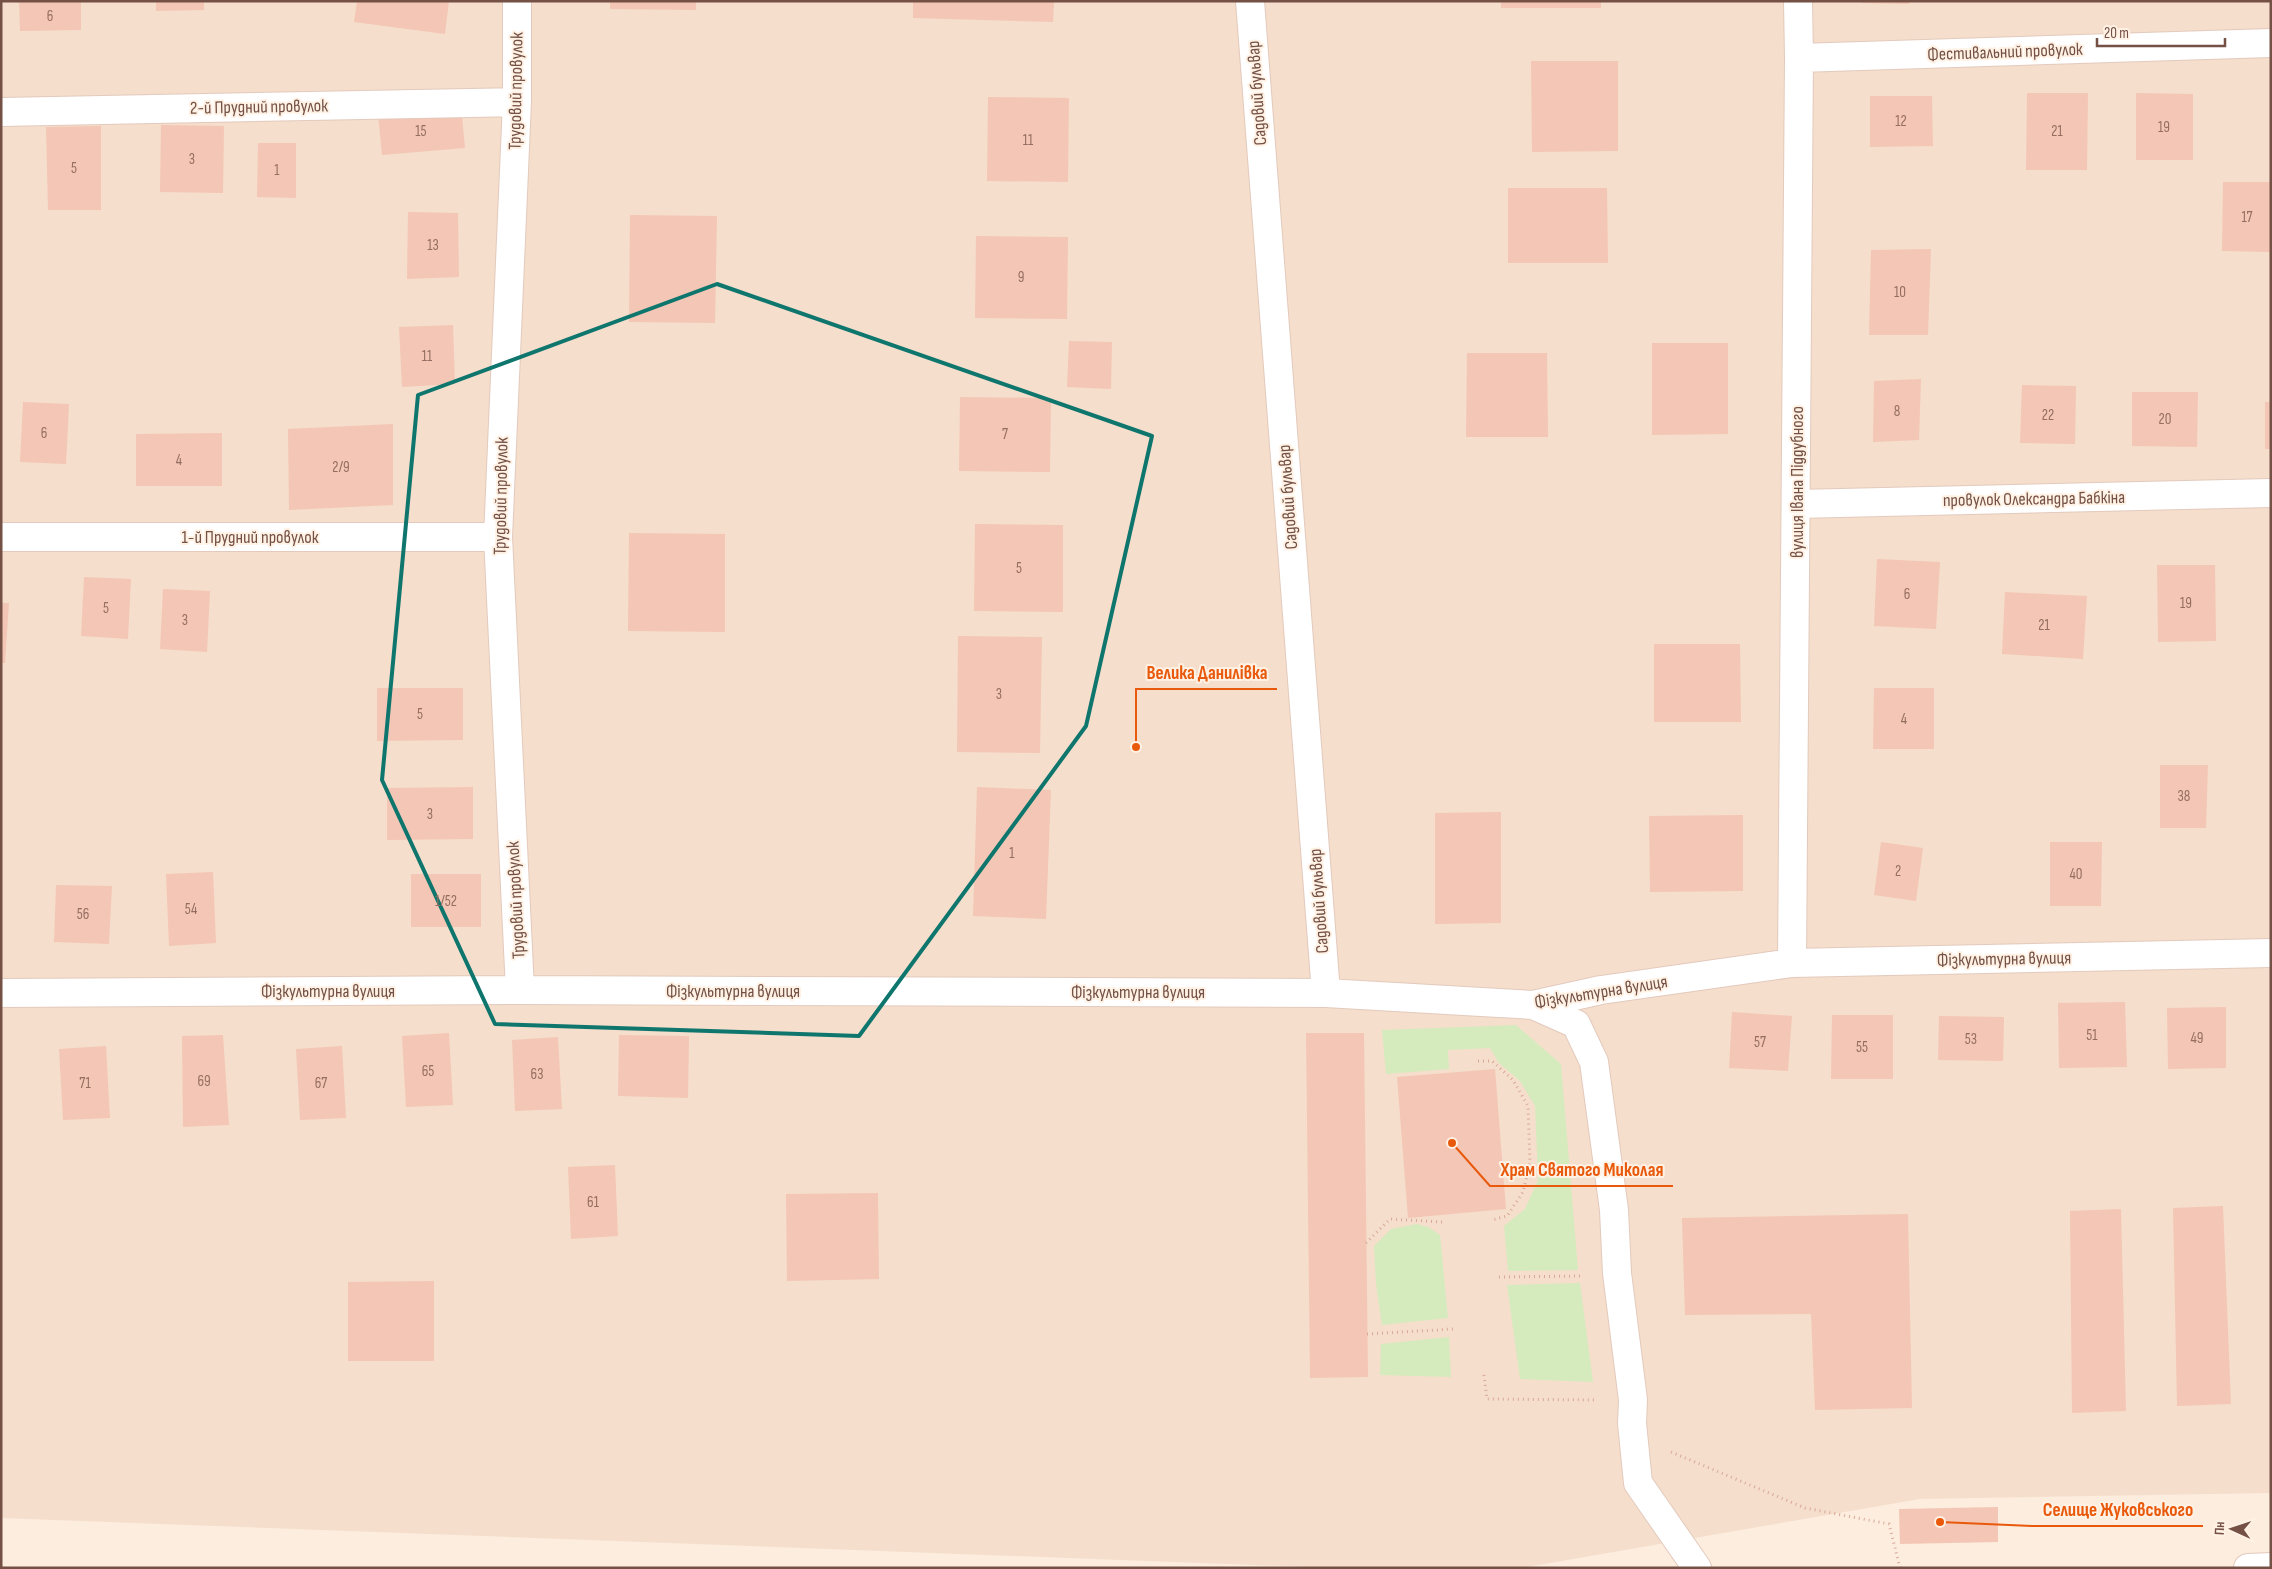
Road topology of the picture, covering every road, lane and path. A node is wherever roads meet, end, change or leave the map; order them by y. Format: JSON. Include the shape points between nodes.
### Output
{"nodes":[{"id":1,"x":517,"y":1,"type":"edge"},
{"id":2,"x":1250,"y":1,"type":"edge"},
{"id":3,"x":1798,"y":1,"type":"edge"},
{"id":4,"x":2271,"y":43,"type":"edge"},
{"id":5,"x":1799,"y":58,"type":"junction"},
{"id":6,"x":517,"y":102,"type":"junction"},
{"id":7,"x":1,"y":112,"type":"edge"},
{"id":8,"x":2271,"y":493,"type":"edge"},
{"id":9,"x":1796,"y":504,"type":"junction"},
{"id":10,"x":1,"y":537,"type":"edge"},
{"id":11,"x":498,"y":537,"type":"junction"},
{"id":12,"x":2271,"y":953,"type":"edge"},
{"id":13,"x":1792,"y":963,"type":"junction"},
{"id":14,"x":520,"y":990,"type":"junction"},
{"id":15,"x":1326,"y":992,"type":"junction"},
{"id":16,"x":1,"y":994,"type":"edge"},
{"id":17,"x":1534,"y":1005,"type":"junction"},
{"id":18,"x":1478,"y":1061,"type":"dead end"},
{"id":19,"x":1492,"y":1220,"type":"dead end"},
{"id":20,"x":1442,"y":1222,"type":"dead end"},
{"id":21,"x":1366,"y":1243,"type":"dead end"},
{"id":22,"x":1617,"y":1273,"type":"junction"},
{"id":23,"x":1499,"y":1277,"type":"dead end"},
{"id":24,"x":1453,"y":1329,"type":"dead end"},
{"id":25,"x":1367,"y":1334,"type":"dead end"},
{"id":26,"x":1484,"y":1375,"type":"dead end"},
{"id":27,"x":1633,"y":1400,"type":"junction"},
{"id":28,"x":1667,"y":1450,"type":"dead end"},
{"id":29,"x":2271,"y":1567,"type":"edge"},
{"id":30,"x":1697,"y":1568,"type":"edge"},
{"id":31,"x":1900,"y":1568,"type":"edge"},
{"id":32,"x":2248,"y":1568,"type":"edge"}],
"edges":[{"from":1,"to":6,"type":"street","name":"Трудовий провулок"},
{"from":2,"to":15,"type":"street","name":"Садовий бульвар"},
{"from":3,"to":5,"type":"street","name":"вулиця Івана Піддубного"},
{"from":4,"to":5,"type":"street","name":"Фестивальний провулок"},
{"from":5,"to":9,"type":"street","name":"вулиця Івана Піддубного"},
{"from":6,"to":7,"type":"street","name":"2-й Прудний провулок"},
{"from":6,"to":11,"type":"street","name":"Трудовий провулок"},
{"from":8,"to":9,"type":"street","name":"провулок Олександра Бабкіна"},
{"from":9,"to":13,"type":"street","name":"вулиця Івана Піддубного"},
{"from":10,"to":11,"type":"street","name":"1-й Прудний провулок"},
{"from":11,"to":14,"type":"street","name":"Трудовий провулок"},
{"from":12,"to":13,"type":"street","name":"Фізкультурна вулиця"},
{"from":13,"to":17,"type":"street","name":"Фізкультурна вулиця","via":[[1601,990]]},
{"from":14,"to":15,"type":"street","name":"Фізкультурна вулиця"},
{"from":14,"to":16,"type":"street","name":"Фізкультурна вулиця"},
{"from":15,"to":17,"type":"street","name":"Фізкультурна вулиця"},
{"from":17,"to":22,"type":"street","via":[[1576,1024],[1594,1062],[1614,1210]]},
{"from":18,"to":19,"type":"path","via":[[1492,1061],[1512,1080],[1528,1106],[1530,1163],[1523,1192],[1507,1216]]},
{"from":20,"to":21,"type":"path","via":[[1390,1219]]},
{"from":22,"to":23,"type":"path"},
{"from":22,"to":27,"type":"street"},
{"from":24,"to":25,"type":"path"},
{"from":26,"to":27,"type":"path","via":[[1487,1399]]},
{"from":27,"to":30,"type":"street","via":[[1638,1483]]},
{"from":28,"to":31,"type":"path","via":[[1805,1508],[1889,1524]]},
{"from":29,"to":32,"type":"street"}]}
